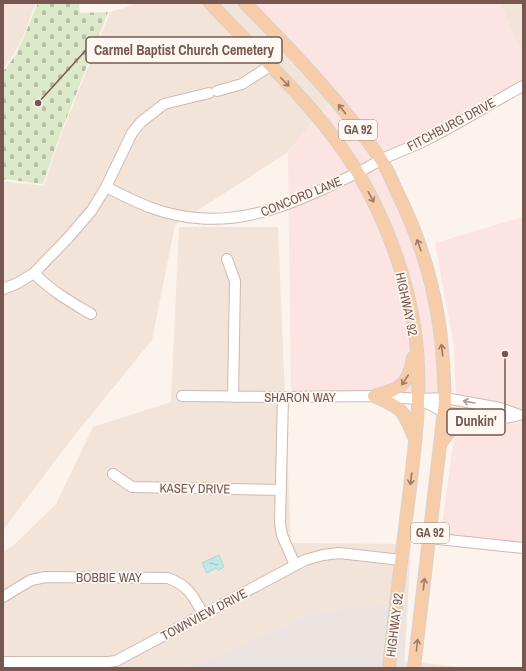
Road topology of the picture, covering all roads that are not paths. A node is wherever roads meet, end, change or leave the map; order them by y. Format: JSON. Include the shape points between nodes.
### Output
{"nodes":[{"id":1,"x":210,"y":3,"type":"edge"},
{"id":2,"x":245,"y":3,"type":"edge"},
{"id":3,"x":270,"y":66,"type":"junction"},
{"id":4,"x":523,"y":86,"type":"edge"},
{"id":5,"x":381,"y":160,"type":"junction"},
{"id":6,"x":358,"y":173,"type":"junction"},
{"id":7,"x":106,"y":187,"type":"junction"},
{"id":8,"x":227,"y":259,"type":"dead end"},
{"id":9,"x":34,"y":273,"type":"junction"},
{"id":10,"x":3,"y":289,"type":"edge"},
{"id":11,"x":91,"y":314,"type":"dead end"},
{"id":12,"x":416,"y":345,"type":"junction"},
{"id":13,"x":182,"y":396,"type":"dead end"},
{"id":14,"x":374,"y":396,"type":"junction"},
{"id":15,"x":233,"y":397,"type":"junction"},
{"id":16,"x":283,"y":397,"type":"junction"},
{"id":17,"x":445,"y":398,"type":"junction"},
{"id":18,"x":418,"y":399,"type":"junction"},
{"id":19,"x":444,"y":412,"type":"junction"},
{"id":20,"x":521,"y":415,"type":"edge"},
{"id":21,"x":482,"y":418,"type":"junction"},
{"id":22,"x":415,"y":441,"type":"junction"},
{"id":23,"x":440,"y":444,"type":"junction"},
{"id":24,"x":113,"y":474,"type":"dead end"},
{"id":25,"x":281,"y":490,"type":"junction"},
{"id":26,"x":429,"y":538,"type":"junction"},
{"id":27,"x":523,"y":548,"type":"edge"},
{"id":28,"x":401,"y":560,"type":"junction"},
{"id":29,"x":295,"y":565,"type":"junction"},
{"id":30,"x":3,"y":597,"type":"edge"},
{"id":31,"x":204,"y":614,"type":"junction"},
{"id":32,"x":3,"y":662,"type":"edge"},
{"id":33,"x":389,"y":668,"type":"edge"},
{"id":34,"x":414,"y":668,"type":"edge"}],
"edges":[{"from":1,"to":3,"type":"main road","name":"HIGHWAY 92","number":"GA 92"},
{"from":5,"to":2,"type":"main road","name":"HIGHWAY 92","number":"GA 92","one_way":true,"via":[[322,84]]},
{"from":3,"to":6,"type":"main road","name":"HIGHWAY 92","number":"GA 92","one_way":true,"via":[[330,132]]},
{"from":3,"to":7,"type":"street","via":[[242,84],[164,104],[141,122],[132,133]]},
{"from":4,"to":5,"type":"street","name":"FITCHBURG DRIVE","via":[[457,124]]},
{"from":5,"to":6,"type":"street","name":"FITCHBURG DRIVE"},
{"from":17,"to":5,"type":"main road","name":"HIGHWAY 92","number":"GA 92","one_way":true,"via":[[444,364],[431,283],[408,213]]},
{"from":6,"to":7,"type":"street","name":"CONCORD LANE","via":[[276,208],[256,214],[218,219],[197,219],[164,213],[143,206]]},
{"from":6,"to":12,"type":"main road","name":"HIGHWAY 92","number":"GA 92","one_way":true,"via":[[376,206],[394,251],[406,288]]},
{"from":7,"to":9,"type":"street","via":[[92,210]]},
{"from":8,"to":15,"type":"street","via":[[236,281]]},
{"from":9,"to":10,"type":"street"},
{"from":9,"to":11,"type":"street","via":[[54,291]]},
{"from":12,"to":14,"type":"main road","one_way":true,"via":[[410,372],[402,386]]},
{"from":12,"to":18,"type":"main road","name":"HIGHWAY 92","number":"GA 92"},
{"from":13,"to":15,"type":"street","name":"SHARON WAY"},
{"from":14,"to":16,"type":"street","name":"SHARON WAY"},
{"from":14,"to":18,"type":"street","name":"SHARON WAY"},
{"from":14,"to":22,"type":"main road","via":[[395,405],[405,415]]},
{"from":15,"to":16,"type":"street","name":"SHARON WAY"},
{"from":16,"to":25,"type":"street"},
{"from":17,"to":18,"type":"street","name":"SHARON WAY"},
{"from":17,"to":19,"type":"main road","name":"HIGHWAY 92","number":"GA 92"},
{"from":20,"to":17,"type":"street","name":"SHARON WAY","one_way":true,"via":[[500,408]]},
{"from":18,"to":19,"type":"street"},
{"from":18,"to":22,"type":"main road","name":"HIGHWAY 92","number":"GA 92"},
{"from":19,"to":21,"type":"street"},
{"from":19,"to":23,"type":"main road","name":"HIGHWAY 92","number":"GA 92"},
{"from":20,"to":21,"type":"street","via":[[500,419]]},
{"from":21,"to":23,"type":"main road","via":[[456,423]]},
{"from":22,"to":28,"type":"main road","name":"HIGHWAY 92","number":"GA 92","one_way":true},
{"from":23,"to":26,"type":"main road","name":"HIGHWAY 92","number":"GA 92"},
{"from":24,"to":25,"type":"street","name":"KASEY DRIVE","via":[[132,487]]},
{"from":25,"to":29,"type":"street","via":[[282,535]]},
{"from":26,"to":27,"type":"street"},
{"from":34,"to":26,"type":"main road","name":"HIGHWAY 92","number":"GA 92","one_way":true},
{"from":28,"to":29,"type":"street","name":"TOWNVIEW DRIVE","via":[[339,553],[323,555]]},
{"from":28,"to":33,"type":"main road","name":"HIGHWAY 92","number":"GA 92"},
{"from":29,"to":31,"type":"street","name":"TOWNVIEW DRIVE"},
{"from":30,"to":31,"type":"street","name":"BOBBIE WAY","via":[[31,580],[46,577],[168,578],[191,592]]},
{"from":31,"to":32,"type":"street","name":"TOWNVIEW DRIVE","via":[[116,661]]}]}
